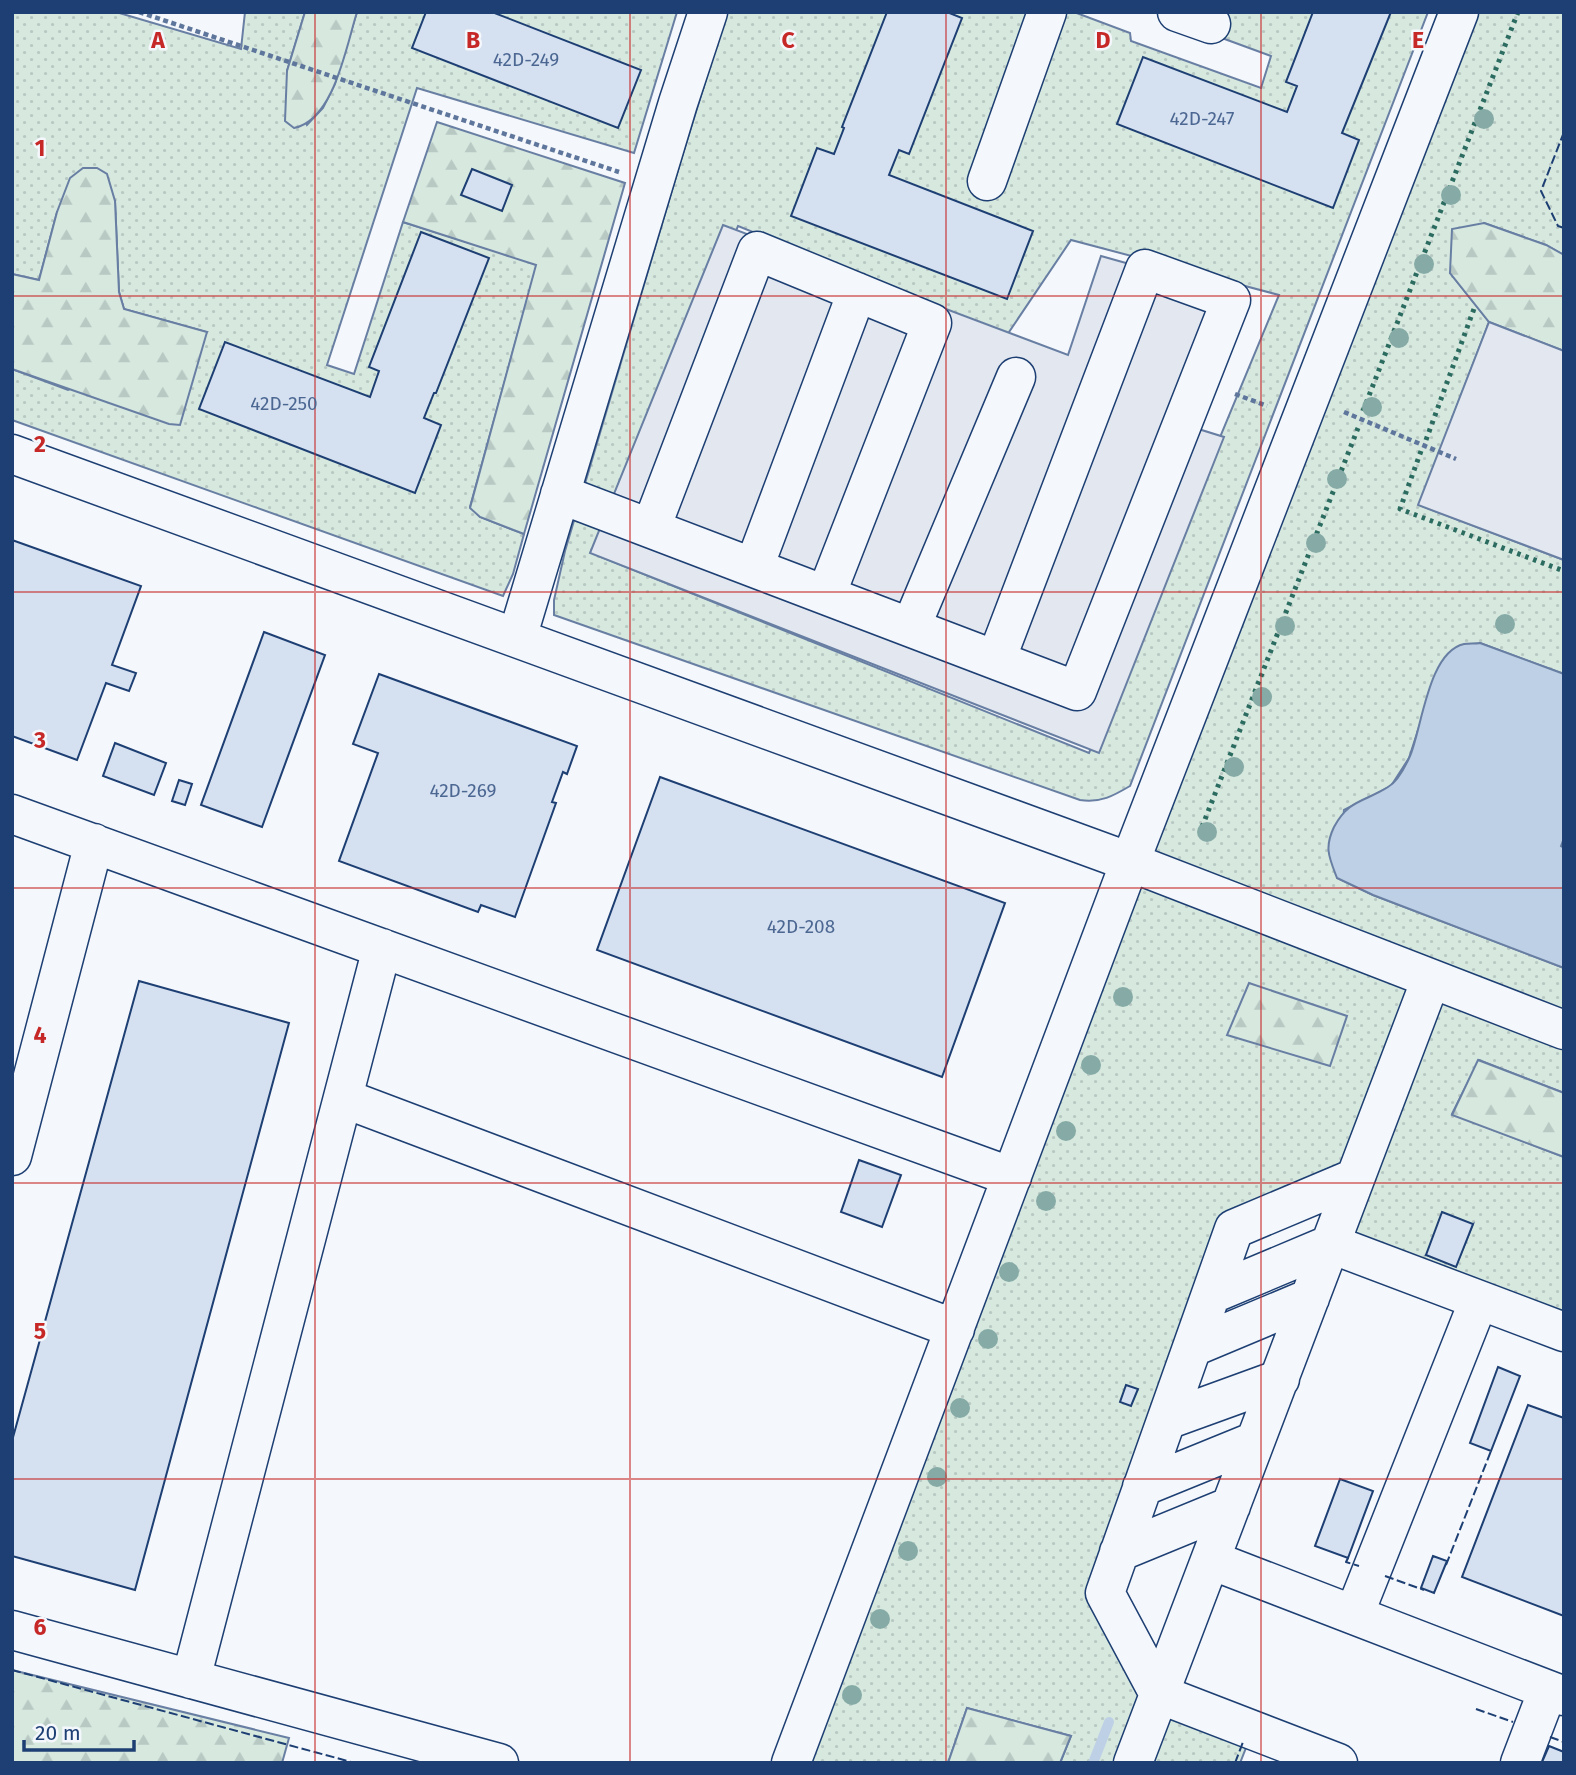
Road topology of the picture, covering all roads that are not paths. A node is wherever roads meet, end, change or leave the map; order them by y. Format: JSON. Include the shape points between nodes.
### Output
{"nodes":[{"id":1,"x":708,"y":12,"type":"edge"},
{"id":2,"x":1047,"y":12,"type":"edge"},
{"id":3,"x":1459,"y":12,"type":"edge"},
{"id":4,"x":987,"y":181,"type":"dead end"},
{"id":5,"x":857,"y":292,"type":"junction"},
{"id":6,"x":1016,"y":377,"type":"dead end"},
{"id":7,"x":12,"y":454,"type":"edge"},
{"id":8,"x":560,"y":494,"type":"junction"},
{"id":9,"x":651,"y":528,"type":"junction"},
{"id":10,"x":754,"y":567,"type":"junction"},
{"id":11,"x":826,"y":595,"type":"junction"},
{"id":12,"x":911,"y":627,"type":"junction"},
{"id":13,"x":517,"y":638,"type":"junction"},
{"id":14,"x":996,"y":660,"type":"junction"},
{"id":15,"x":12,"y":814,"type":"edge"},
{"id":16,"x":94,"y":843,"type":"junction"},
{"id":17,"x":1130,"y":862,"type":"junction"},
{"id":18,"x":383,"y":948,"type":"junction"},
{"id":19,"x":1431,"y":979,"type":"junction"},
{"id":20,"x":1564,"y":1031,"type":"edge"},
{"id":21,"x":343,"y":1098,"type":"junction"},
{"id":22,"x":12,"y":1156,"type":"edge"},
{"id":23,"x":1012,"y":1177,"type":"junction"},
{"id":24,"x":1355,"y":1178,"type":"junction"},
{"id":25,"x":1331,"y":1244,"type":"junction"},
{"id":26,"x":1212,"y":1294,"type":"junction"},
{"id":27,"x":1310,"y":1298,"type":"junction"},
{"id":28,"x":1479,"y":1300,"type":"junction"},
{"id":29,"x":955,"y":1329,"type":"junction"},
{"id":30,"x":1564,"y":1332,"type":"edge"},
{"id":31,"x":1193,"y":1347,"type":"junction"},
{"id":32,"x":1280,"y":1379,"type":"junction"},
{"id":33,"x":1167,"y":1420,"type":"junction"},
{"id":34,"x":1255,"y":1441,"type":"junction"},
{"id":35,"x":1142,"y":1487,"type":"junction"},
{"id":36,"x":1231,"y":1506,"type":"junction"},
{"id":37,"x":1119,"y":1552,"type":"junction"},
{"id":38,"x":1210,"y":1560,"type":"junction"},
{"id":39,"x":1354,"y":1615,"type":"junction"},
{"id":40,"x":12,"y":1630,"type":"edge"},
{"id":41,"x":191,"y":1679,"type":"junction"},
{"id":42,"x":1159,"y":1693,"type":"junction"},
{"id":43,"x":1556,"y":1693,"type":"edge"},
{"id":44,"x":499,"y":1763,"type":"edge"},
{"id":45,"x":792,"y":1763,"type":"edge"},
{"id":46,"x":1133,"y":1763,"type":"edge"},
{"id":47,"x":1338,"y":1763,"type":"edge"},
{"id":48,"x":1520,"y":1763,"type":"edge"}],
"edges":[{"from":1,"to":8,"type":"lane"},
{"from":2,"to":4,"type":"lane"},
{"from":3,"to":17,"type":"lane"},
{"from":5,"to":9,"type":"lane","via":[[757,250]]},
{"from":5,"to":10,"type":"lane"},
{"from":5,"to":11,"type":"lane","via":[[932,323]]},
{"from":6,"to":12,"type":"lane"},
{"from":7,"to":13,"type":"lane"},
{"from":8,"to":9,"type":"lane"},
{"from":8,"to":13,"type":"lane"},
{"from":9,"to":10,"type":"lane"},
{"from":10,"to":11,"type":"lane"},
{"from":11,"to":12,"type":"lane"},
{"from":12,"to":14,"type":"lane"},
{"from":13,"to":17,"type":"lane"},
{"from":14,"to":14,"type":"lane","via":[[1077,691],[1231,300],[1145,269]]},
{"from":15,"to":16,"type":"lane"},
{"from":16,"to":18,"type":"lane"},
{"from":16,"to":22,"type":"lane"},
{"from":17,"to":19,"type":"lane"},
{"from":17,"to":23,"type":"lane"},
{"from":18,"to":21,"type":"lane"},
{"from":18,"to":23,"type":"lane"},
{"from":19,"to":20,"type":"lane"},
{"from":19,"to":24,"type":"lane"},
{"from":21,"to":29,"type":"lane"},
{"from":21,"to":41,"type":"lane"},
{"from":23,"to":29,"type":"lane"},
{"from":24,"to":25,"type":"lane"},
{"from":24,"to":26,"type":"lane","via":[[1234,1229]]},
{"from":25,"to":26,"type":"lane"},
{"from":25,"to":27,"type":"lane"},
{"from":25,"to":28,"type":"lane"},
{"from":26,"to":31,"type":"lane"},
{"from":27,"to":31,"type":"lane"},
{"from":27,"to":32,"type":"lane"},
{"from":28,"to":30,"type":"lane"},
{"from":28,"to":39,"type":"lane"},
{"from":29,"to":45,"type":"lane"},
{"from":31,"to":33,"type":"lane"},
{"from":32,"to":33,"type":"lane"},
{"from":32,"to":34,"type":"lane"},
{"from":33,"to":35,"type":"lane"},
{"from":34,"to":35,"type":"lane"},
{"from":34,"to":36,"type":"lane"},
{"from":35,"to":37,"type":"lane"},
{"from":36,"to":37,"type":"lane"},
{"from":36,"to":38,"type":"lane"},
{"from":37,"to":42,"type":"lane","via":[[1105,1593]]},
{"from":38,"to":39,"type":"lane"},
{"from":38,"to":42,"type":"lane"},
{"from":39,"to":43,"type":"lane"},
{"from":40,"to":41,"type":"lane"},
{"from":41,"to":44,"type":"lane"},
{"from":42,"to":46,"type":"lane"},
{"from":42,"to":47,"type":"lane"},
{"from":43,"to":48,"type":"lane"}]}
